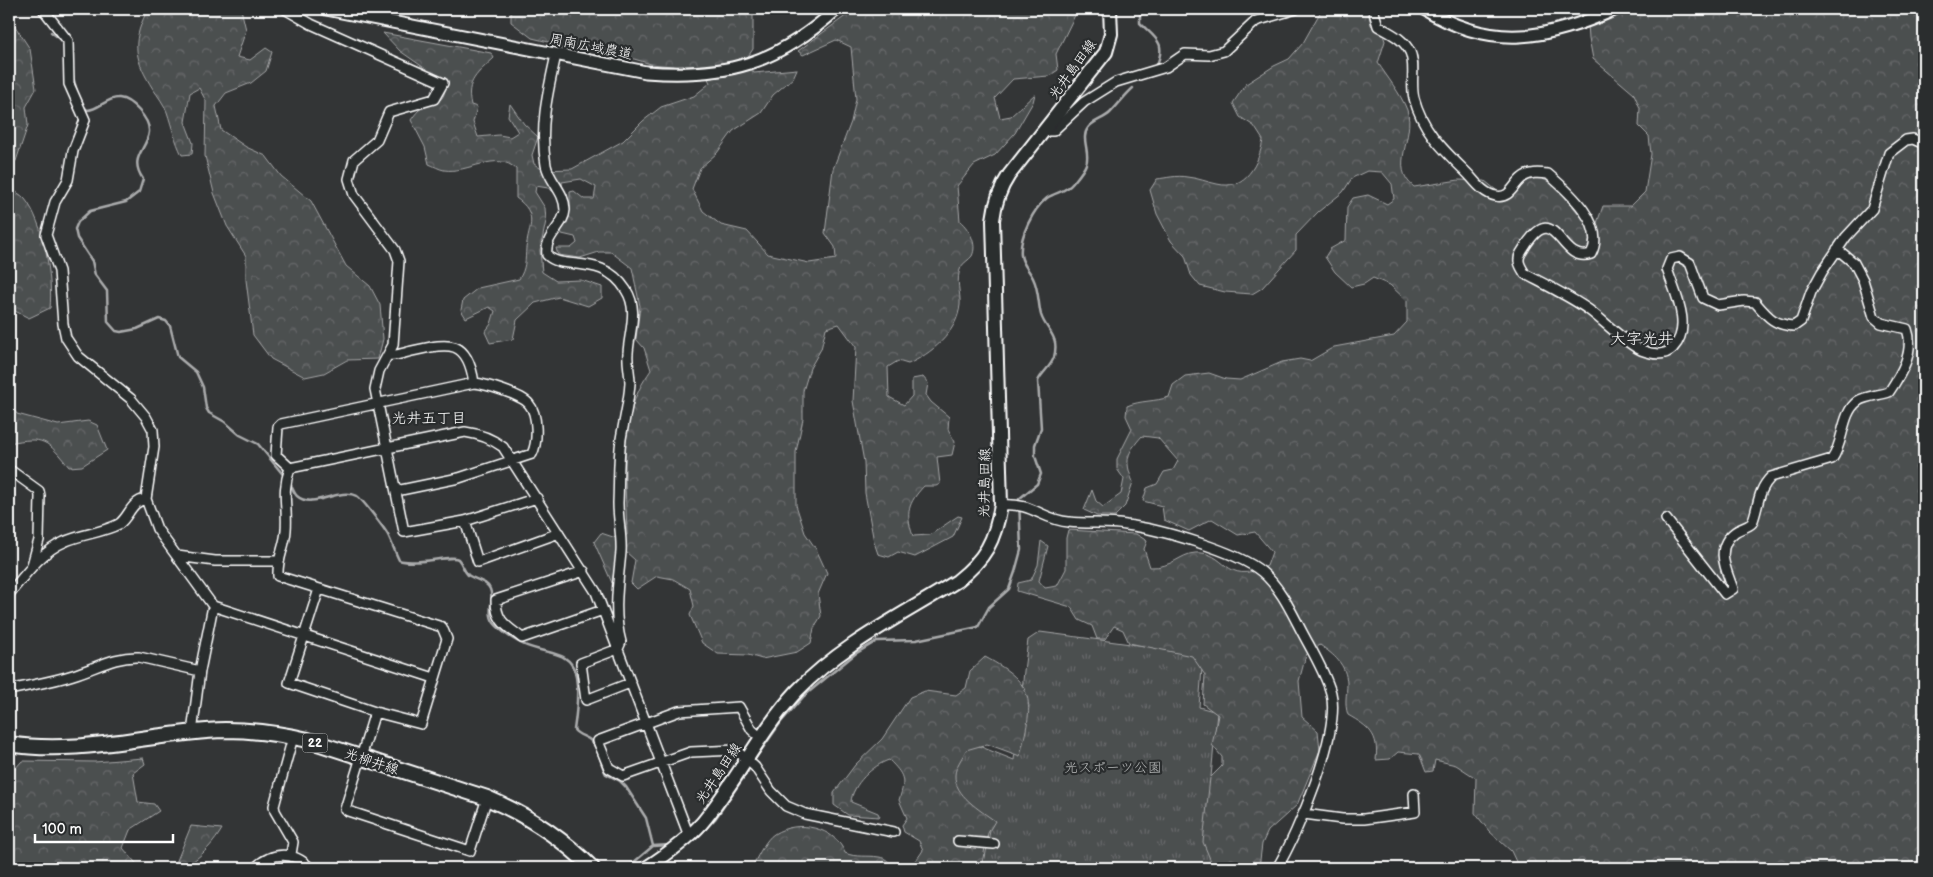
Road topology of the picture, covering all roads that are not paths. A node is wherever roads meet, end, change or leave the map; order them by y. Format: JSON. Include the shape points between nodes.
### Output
{"nodes":[{"id":1,"x":43,"y":9,"type":"edge"},
{"id":2,"x":285,"y":9,"type":"edge"},
{"id":3,"x":326,"y":9,"type":"edge"},
{"id":4,"x":837,"y":9,"type":"edge"},
{"id":5,"x":1110,"y":9,"type":"edge"},
{"id":6,"x":1296,"y":9,"type":"edge"},
{"id":7,"x":1372,"y":9,"type":"edge"},
{"id":8,"x":1424,"y":9,"type":"edge"},
{"id":9,"x":1616,"y":9,"type":"edge"},
{"id":10,"x":556,"y":55,"type":"junction"},
{"id":11,"x":1045,"y":131,"type":"junction"},
{"id":12,"x":1924,"y":144,"type":"edge"},
{"id":13,"x":1837,"y":249,"type":"junction"},
{"id":14,"x":388,"y":355,"type":"junction"},
{"id":15,"x":474,"y":384,"type":"junction"},
{"id":16,"x":377,"y":405,"type":"junction"},
{"id":17,"x":386,"y":448,"type":"junction"},
{"id":18,"x":512,"y":461,"type":"junction"},
{"id":19,"x":10,"y":470,"type":"dead end"},
{"id":20,"x":287,"y":474,"type":"junction"},
{"id":21,"x":396,"y":491,"type":"junction"},
{"id":22,"x":537,"y":498,"type":"junction"},
{"id":23,"x":146,"y":499,"type":"junction"},
{"id":24,"x":1001,"y":505,"type":"junction"},
{"id":25,"x":1666,"y":519,"type":"dead end"},
{"id":26,"x":465,"y":521,"type":"junction"},
{"id":27,"x":559,"y":533,"type":"junction"},
{"id":28,"x":177,"y":556,"type":"junction"},
{"id":29,"x":278,"y":561,"type":"junction"},
{"id":30,"x":31,"y":568,"type":"junction"},
{"id":31,"x":584,"y":571,"type":"junction"},
{"id":32,"x":319,"y":589,"type":"junction"},
{"id":33,"x":9,"y":594,"type":"edge"},
{"id":34,"x":213,"y":606,"type":"junction"},
{"id":35,"x":603,"y":610,"type":"junction"},
{"id":36,"x":303,"y":637,"type":"junction"},
{"id":37,"x":618,"y":649,"type":"junction"},
{"id":38,"x":200,"y":671,"type":"junction"},
{"id":39,"x":434,"y":678,"type":"junction"},
{"id":40,"x":630,"y":683,"type":"junction"},
{"id":41,"x":9,"y":690,"type":"edge"},
{"id":42,"x":375,"y":712,"type":"junction"},
{"id":43,"x":645,"y":723,"type":"junction"},
{"id":44,"x":192,"y":733,"type":"junction"},
{"id":45,"x":760,"y":736,"type":"junction"},
{"id":46,"x":293,"y":737,"type":"junction"},
{"id":47,"x":9,"y":744,"type":"edge"},
{"id":48,"x":361,"y":758,"type":"junction"},
{"id":49,"x":744,"y":760,"type":"junction"},
{"id":50,"x":660,"y":763,"type":"junction"},
{"id":51,"x":1414,"y":794,"type":"dead end"},
{"id":52,"x":487,"y":798,"type":"junction"},
{"id":53,"x":1304,"y":814,"type":"junction"},
{"id":54,"x":894,"y":832,"type":"dead end"},
{"id":55,"x":689,"y":836,"type":"junction"},
{"id":56,"x":958,"y":841,"type":"dead end"},
{"id":57,"x":994,"y":844,"type":"dead end"},
{"id":58,"x":291,"y":854,"type":"junction"},
{"id":59,"x":255,"y":868,"type":"edge"},
{"id":60,"x":310,"y":868,"type":"edge"},
{"id":61,"x":592,"y":868,"type":"edge"},
{"id":62,"x":646,"y":868,"type":"edge"},
{"id":63,"x":1278,"y":868,"type":"edge"}],
"edges":[{"from":1,"to":23,"type":"street","via":[[68,41],[69,84],[85,120],[73,151],[68,180],[55,202],[46,235],[59,271],[63,324],[66,338],[78,356],[131,399],[153,430],[154,447]]},
{"from":2,"to":14,"type":"street","via":[[311,24],[443,83],[434,99],[389,112],[377,140],[351,166],[350,185],[354,195],[395,250],[399,261],[394,334]]},
{"from":3,"to":10,"type":"street","name":"周南広域農道"},
{"from":4,"to":10,"type":"street","name":"周南広域農道","via":[[793,45],[764,59],[712,72],[646,72]]},
{"from":5,"to":11,"type":"main road","name":"光井島田線","via":[[1111,34],[1106,52]]},
{"from":6,"to":11,"type":"street","via":[[1256,21],[1224,51],[1209,55],[1185,54],[1166,67],[1116,82],[1084,102],[1053,131]]},
{"from":7,"to":13,"type":"street","via":[[1378,26],[1404,42],[1410,54],[1415,99],[1442,151],[1484,191],[1496,197],[1508,195],[1522,177],[1534,173],[1548,174],[1592,222],[1594,248],[1591,254],[1583,257],[1574,254],[1552,229],[1536,230],[1519,256],[1519,265],[1525,274],[1587,309],[1639,349],[1658,355],[1669,353],[1678,342],[1682,330],[1677,295],[1667,269],[1671,259],[1680,257],[1690,263],[1703,298],[1718,305],[1755,302],[1781,325],[1794,326],[1801,321],[1811,292]]},
{"from":8,"to":9,"type":"street","via":[[1469,30],[1529,37],[1559,31]]},
{"from":10,"to":37,"type":"street","via":[[543,126],[546,165],[563,198],[565,213],[549,238],[547,255],[558,260],[589,264],[610,273],[626,290],[633,312],[628,355],[630,382],[620,454],[618,517],[621,551],[616,626],[621,642]]},
{"from":11,"to":24,"type":"main road","name":"光井島田線","via":[[1023,155],[999,190],[993,220]]},
{"from":12,"to":13,"type":"street","via":[[1906,140],[1889,153],[1872,209]]},
{"from":13,"to":25,"type":"street","via":[[1854,263],[1863,280],[1874,317],[1880,322],[1907,329],[1910,347],[1901,373],[1889,392],[1859,401],[1851,411],[1832,459],[1771,478],[1764,484],[1752,523],[1736,532],[1723,548],[1722,558],[1733,589],[1725,594]]},
{"from":14,"to":15,"type":"street","via":[[450,345],[468,360]]},
{"from":14,"to":16,"type":"street","via":[[379,371],[375,389]]},
{"from":15,"to":16,"type":"street"},
{"from":15,"to":18,"type":"street","via":[[496,388],[528,402],[534,411],[535,448],[532,454]]},
{"from":16,"to":17,"type":"street"},
{"from":16,"to":20,"type":"street","via":[[281,424],[276,455]]},
{"from":17,"to":18,"type":"street","via":[[465,432],[481,434],[494,441],[503,447]]},
{"from":17,"to":20,"type":"street"},
{"from":17,"to":21,"type":"street"},
{"from":18,"to":21,"type":"street","via":[[459,478]]},
{"from":18,"to":22,"type":"street"},
{"from":19,"to":30,"type":"street","via":[[39,490],[39,540]]},
{"from":20,"to":29,"type":"street","via":[[286,531]]},
{"from":21,"to":26,"type":"street","via":[[404,532]]},
{"from":22,"to":26,"type":"street"},
{"from":22,"to":27,"type":"street"},
{"from":23,"to":28,"type":"street","via":[[157,529]]},
{"from":23,"to":30,"type":"street","via":[[131,507],[124,520],[116,525],[65,541]]},
{"from":24,"to":45,"type":"main road","name":"光井島田線","via":[[997,529],[990,545],[972,570],[825,665],[798,690]]},
{"from":24,"to":53,"type":"street","via":[[1024,505],[1067,522],[1153,530],[1212,548],[1261,571],[1276,586],[1331,693],[1331,732]]},
{"from":26,"to":27,"type":"street","via":[[478,562]]},
{"from":27,"to":31,"type":"street"},
{"from":28,"to":29,"type":"street","via":[[215,561]]},
{"from":28,"to":34,"type":"street"},
{"from":29,"to":32,"type":"street","via":[[278,576]]},
{"from":30,"to":33,"type":"street"},
{"from":31,"to":35,"type":"street"},
{"from":31,"to":35,"type":"street","via":[[496,600],[496,612],[500,620],[522,638]]},
{"from":32,"to":36,"type":"street"},
{"from":32,"to":39,"type":"street","via":[[442,627],[447,639]]},
{"from":34,"to":36,"type":"street"},
{"from":34,"to":38,"type":"street"},
{"from":35,"to":37,"type":"street"},
{"from":36,"to":39,"type":"street"},
{"from":36,"to":42,"type":"street","via":[[289,683]]},
{"from":37,"to":40,"type":"street"},
{"from":37,"to":40,"type":"street","via":[[581,662],[586,700]]},
{"from":38,"to":41,"type":"street","via":[[129,656],[54,681]]},
{"from":38,"to":44,"type":"street"},
{"from":39,"to":42,"type":"street","via":[[421,724]]},
{"from":40,"to":43,"type":"street"},
{"from":42,"to":48,"type":"street"},
{"from":43,"to":45,"type":"street","via":[[679,711],[739,707],[752,730]]},
{"from":43,"to":50,"type":"street"},
{"from":43,"to":50,"type":"street","via":[[598,741],[609,768],[623,776]]},
{"from":44,"to":46,"type":"main road","name":"光柳井線","number":"22","via":[[255,731]]},
{"from":44,"to":47,"type":"main road","name":"光柳井線","number":"22","via":[[56,747]]},
{"from":45,"to":49,"type":"main road","name":"光井島田線"},
{"from":46,"to":48,"type":"main road","name":"光柳井線","number":"22"},
{"from":46,"to":58,"type":"street","via":[[274,806],[293,842]]},
{"from":48,"to":52,"type":"main road","name":"光柳井線","number":"22"},
{"from":48,"to":52,"type":"street","via":[[345,809],[470,851]]},
{"from":49,"to":50,"type":"street","via":[[736,750],[691,752]]},
{"from":49,"to":54,"type":"street","via":[[755,767],[786,806],[805,814]]},
{"from":49,"to":55,"type":"main road","name":"光井島田線","via":[[709,814]]},
{"from":50,"to":55,"type":"street"},
{"from":51,"to":53,"type":"street","via":[[1415,812],[1364,819]]},
{"from":52,"to":61,"type":"main road","name":"光柳井線","number":"22","via":[[529,817],[574,850]]},
{"from":53,"to":63,"type":"street"},
{"from":55,"to":62,"type":"main road","name":"光井島田線"},
{"from":56,"to":57,"type":"street"},
{"from":58,"to":59,"type":"street"},
{"from":58,"to":60,"type":"street"}]}
